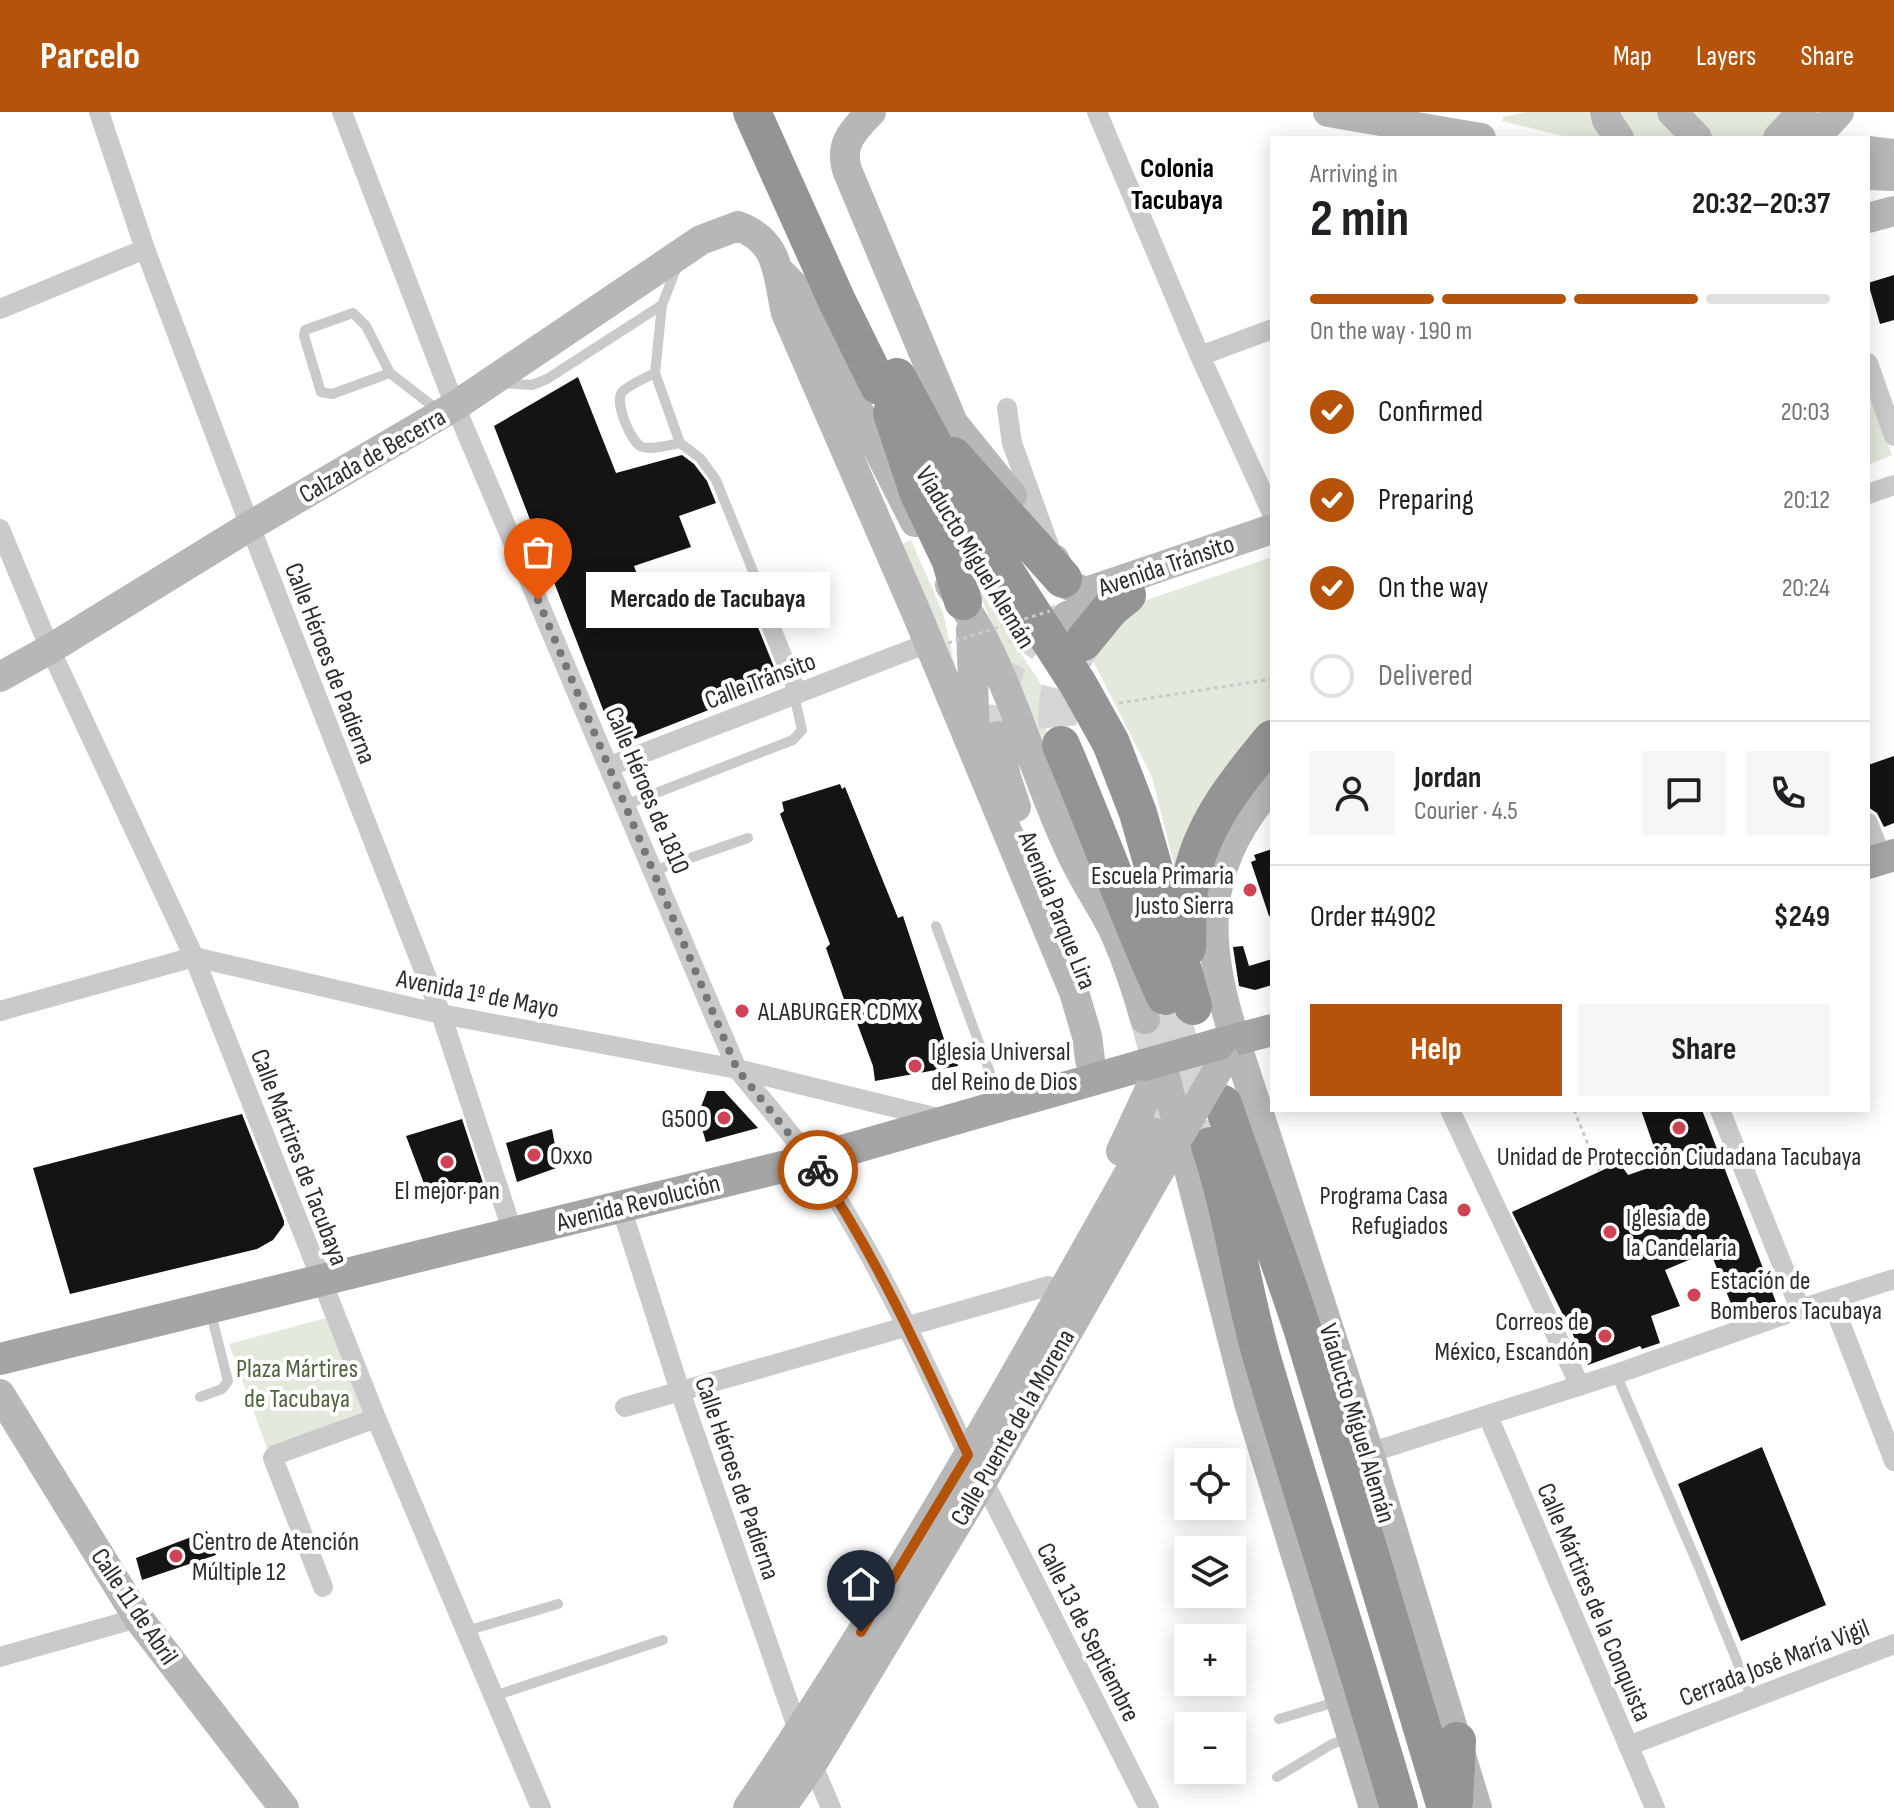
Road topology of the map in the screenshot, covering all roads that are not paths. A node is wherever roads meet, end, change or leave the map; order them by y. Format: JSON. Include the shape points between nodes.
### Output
{"nodes":[{"id":1,"x":99,"y":112,"type":"edge"},
{"id":2,"x":342,"y":112,"type":"edge"},
{"id":3,"x":752,"y":112,"type":"edge"},
{"id":4,"x":773,"y":112,"type":"edge"},
{"id":5,"x":871,"y":112,"type":"edge"},
{"id":6,"x":1097,"y":112,"type":"edge"},
{"id":7,"x":1328,"y":112,"type":"edge"},
{"id":8,"x":1605,"y":112,"type":"edge"},
{"id":9,"x":1672,"y":112,"type":"edge"},
{"id":10,"x":1802,"y":112,"type":"edge"},
{"id":11,"x":1839,"y":112,"type":"edge"},
{"id":12,"x":1370,"y":128,"type":"edge"},
{"id":13,"x":1459,"y":136,"type":"edge"},
{"id":14,"x":1618,"y":136,"type":"edge"},
{"id":15,"x":1695,"y":136,"type":"edge"},
{"id":16,"x":1780,"y":136,"type":"edge"},
{"id":17,"x":1817,"y":136,"type":"edge"},
{"id":18,"x":1870,"y":151,"type":"edge"},
{"id":19,"x":1894,"y":154,"type":"edge"},
{"id":20,"x":1870,"y":175,"type":"edge"},
{"id":21,"x":1894,"y":176,"type":"edge"},
{"id":22,"x":1894,"y":211,"type":"edge"},
{"id":23,"x":1870,"y":217,"type":"edge"},
{"id":24,"x":738,"y":226,"type":"joint"},
{"id":25,"x":145,"y":249,"type":"junction"},
{"id":26,"x":684,"y":252,"type":"junction"},
{"id":27,"x":779,"y":271,"type":"junction"},
{"id":28,"x":662,"y":305,"type":"junction"},
{"id":29,"x":0,"y":309,"type":"edge"},
{"id":30,"x":1270,"y":330,"type":"edge"},
{"id":31,"x":1200,"y":356,"type":"junction"},
{"id":32,"x":1870,"y":369,"type":"edge"},
{"id":33,"x":390,"y":373,"type":"junction"},
{"id":34,"x":655,"y":373,"type":"junction"},
{"id":35,"x":491,"y":383,"type":"junction"},
{"id":36,"x":898,"y":401,"type":"junction"},
{"id":37,"x":1007,"y":408,"type":"dead end"},
{"id":38,"x":449,"y":410,"type":"junction"},
{"id":39,"x":1894,"y":436,"type":"edge"},
{"id":40,"x":680,"y":443,"type":"junction"},
{"id":41,"x":1894,"y":485,"type":"edge"},
{"id":42,"x":1870,"y":493,"type":"edge"},
{"id":43,"x":1270,"y":509,"type":"edge"},
{"id":44,"x":250,"y":526,"type":"junction"},
{"id":45,"x":0,"y":529,"type":"edge"},
{"id":46,"x":1270,"y":530,"type":"edge"},
{"id":47,"x":1270,"y":546,"type":"edge"},
{"id":48,"x":706,"y":578,"type":"dead end"},
{"id":49,"x":1127,"y":595,"type":"joint"},
{"id":50,"x":1063,"y":600,"type":"junction"},
{"id":51,"x":966,"y":609,"type":"junction"},
{"id":52,"x":938,"y":643,"type":"junction"},
{"id":53,"x":50,"y":649,"type":"junction"},
{"id":54,"x":0,"y":677,"type":"edge"},
{"id":55,"x":798,"y":693,"type":"junction"},
{"id":56,"x":1270,"y":742,"type":"edge"},
{"id":57,"x":987,"y":746,"type":"junction"},
{"id":58,"x":610,"y":766,"type":"junction"},
{"id":59,"x":1270,"y":789,"type":"edge"},
{"id":60,"x":625,"y":805,"type":"junction"},
{"id":61,"x":748,"y":838,"type":"dead end"},
{"id":62,"x":653,"y":871,"type":"junction"},
{"id":63,"x":936,"y":926,"type":"dead end"},
{"id":64,"x":1111,"y":926,"type":"junction"},
{"id":65,"x":194,"y":957,"type":"junction"},
{"id":66,"x":1172,"y":1003,"type":"junction"},
{"id":67,"x":0,"y":1011,"type":"edge"},
{"id":68,"x":441,"y":1014,"type":"junction"},
{"id":69,"x":1270,"y":1031,"type":"edge"},
{"id":70,"x":1226,"y":1048,"type":"junction"},
{"id":71,"x":737,"y":1069,"type":"junction"},
{"id":72,"x":1085,"y":1072,"type":"junction"},
{"id":73,"x":1152,"y":1072,"type":"junction"},
{"id":74,"x":1002,"y":1106,"type":"junction"},
{"id":75,"x":1451,"y":1112,"type":"edge"},
{"id":76,"x":1721,"y":1112,"type":"edge"},
{"id":77,"x":949,"y":1121,"type":"junction"},
{"id":78,"x":1186,"y":1130,"type":"junction"},
{"id":79,"x":811,"y":1160,"type":"junction"},
{"id":80,"x":621,"y":1207,"type":"junction"},
{"id":81,"x":513,"y":1233,"type":"junction"},
{"id":82,"x":1894,"y":1279,"type":"edge"},
{"id":83,"x":320,"y":1281,"type":"junction"},
{"id":84,"x":1048,"y":1286,"type":"junction"},
{"id":85,"x":1831,"y":1299,"type":"junction"},
{"id":86,"x":210,"y":1308,"type":"junction"},
{"id":87,"x":1800,"y":1309,"type":"junction"},
{"id":88,"x":908,"y":1327,"type":"junction"},
{"id":89,"x":0,"y":1359,"type":"edge"},
{"id":90,"x":1616,"y":1374,"type":"junction"},
{"id":91,"x":1580,"y":1386,"type":"junction"},
{"id":92,"x":680,"y":1391,"type":"junction"},
{"id":93,"x":0,"y":1394,"type":"edge"},
{"id":94,"x":200,"y":1397,"type":"dead end"},
{"id":95,"x":1000,"y":1404,"type":"junction"},
{"id":96,"x":625,"y":1407,"type":"dead end"},
{"id":97,"x":1488,"y":1416,"type":"junction"},
{"id":98,"x":376,"y":1418,"type":"junction"},
{"id":99,"x":1356,"y":1459,"type":"junction"},
{"id":100,"x":1894,"y":1461,"type":"edge"},
{"id":101,"x":976,"y":1467,"type":"junction"},
{"id":102,"x":1273,"y":1480,"type":"junction"},
{"id":103,"x":1385,"y":1509,"type":"joint"},
{"id":104,"x":1319,"y":1538,"type":"junction"},
{"id":105,"x":323,"y":1587,"type":"dead end"},
{"id":106,"x":558,"y":1604,"type":"dead end"},
{"id":107,"x":138,"y":1618,"type":"junction"},
{"id":108,"x":466,"y":1631,"type":"junction"},
{"id":109,"x":663,"y":1640,"type":"dead end"},
{"id":110,"x":1894,"y":1644,"type":"edge"},
{"id":111,"x":0,"y":1657,"type":"edge"},
{"id":112,"x":494,"y":1696,"type":"junction"},
{"id":113,"x":1752,"y":1698,"type":"junction"},
{"id":114,"x":1341,"y":1701,"type":"junction"},
{"id":115,"x":1279,"y":1719,"type":"dead end"},
{"id":116,"x":799,"y":1733,"type":"junction"},
{"id":117,"x":1457,"y":1741,"type":"junction"},
{"id":118,"x":1367,"y":1742,"type":"junction"},
{"id":119,"x":1628,"y":1746,"type":"junction"},
{"id":120,"x":812,"y":1764,"type":"junction"},
{"id":121,"x":1277,"y":1777,"type":"dead end"},
{"id":122,"x":827,"y":1800,"type":"edge"},
{"id":123,"x":284,"y":1808,"type":"edge"},
{"id":124,"x":541,"y":1808,"type":"edge"},
{"id":125,"x":748,"y":1808,"type":"edge"},
{"id":126,"x":781,"y":1808,"type":"edge"},
{"id":127,"x":1149,"y":1808,"type":"edge"},
{"id":128,"x":1374,"y":1808,"type":"edge"},
{"id":129,"x":1382,"y":1808,"type":"edge"},
{"id":130,"x":1399,"y":1808,"type":"edge"},
{"id":131,"x":1446,"y":1808,"type":"edge"},
{"id":132,"x":1453,"y":1808,"type":"edge"},
{"id":133,"x":1477,"y":1808,"type":"edge"},
{"id":134,"x":1655,"y":1808,"type":"edge"}],
"edges":[{"from":1,"to":25,"type":"street","name":"Calle Héroes de Padierna"},
{"from":2,"to":38,"type":"street","name":"Calle Héroes de 1810"},
{"from":3,"to":36,"type":"highway","name":"Viaducto Miguel Alemán","bridge":true,"via":[[837,301]]},
{"from":4,"to":36,"type":"highway","name":"Viaducto Miguel Alemán"},
{"from":5,"to":50,"type":"main road","name":"Viaducto Miguel Alemán","via":[[846,142],[847,170],[953,423],[1037,528]]},
{"from":6,"to":31,"type":"street"},
{"from":7,"to":12,"type":"main road"},
{"from":8,"to":14,"type":"main road"},
{"from":9,"to":15,"type":"main road"},
{"from":10,"to":16,"type":"main road"},
{"from":11,"to":17,"type":"main road"},
{"from":12,"to":13,"type":"main road"},
{"from":18,"to":19,"type":"main road"},
{"from":20,"to":21,"type":"main road"},
{"from":22,"to":23,"type":"main road"},
{"from":24,"to":26,"type":"main road","name":"Calzada de Becerra"},
{"from":24,"to":27,"type":"main road","name":"Viaducto Miguel Alemán","via":[[769,248]]},
{"from":25,"to":29,"type":"street"},
{"from":25,"to":44,"type":"street","name":"Calle Héroes de Padierna"},
{"from":26,"to":28,"type":"lane"},
{"from":26,"to":35,"type":"main road","name":"Calzada de Becerra"},
{"from":27,"to":51,"type":"main road","name":"Viaducto Miguel Alemán","via":[[804,303],[925,544]]},
{"from":27,"to":52,"type":"main road","name":"Viaducto Miguel Alemán","via":[[786,313]]},
{"from":28,"to":34,"type":"lane"},
{"from":28,"to":35,"type":"lane","via":[[547,379],[532,385]]},
{"from":30,"to":31,"type":"street"},
{"from":31,"to":43,"type":"street"},
{"from":32,"to":39,"type":"street"},
{"from":33,"to":33,"type":"lane","via":[[332,394],[321,392],[305,330],[353,313],[366,326]]},
{"from":33,"to":38,"type":"lane"},
{"from":34,"to":40,"type":"lane"},
{"from":34,"to":40,"type":"lane","via":[[625,390],[619,405],[641,447]]},
{"from":35,"to":38,"type":"main road","name":"Calzada de Becerra"},
{"from":36,"to":50,"type":"highway","via":[[993,498]]},
{"from":36,"to":51,"type":"highway","via":[[919,494],[950,559]]},
{"from":36,"to":66,"type":"highway","name":"Viaducto Miguel Alemán","via":[[963,542],[1067,703],[1100,767]]},
{"from":36,"to":66,"type":"highway","name":"Viaducto Miguel Alemán","via":[[1092,708],[1123,769],[1138,813]]},
{"from":37,"to":50,"type":"street","via":[[1012,443]]},
{"from":38,"to":44,"type":"main road","name":"Calzada de Becerra"},
{"from":38,"to":58,"type":"street","name":"Calle Héroes de 1810"},
{"from":40,"to":55,"type":"lane","via":[[716,480]]},
{"from":41,"to":42,"type":"street"},
{"from":44,"to":53,"type":"main road","name":"Calzada de Becerra"},
{"from":44,"to":68,"type":"street","name":"Calle Héroes de Padierna"},
{"from":45,"to":53,"type":"street","name":"Calle Mártires de Tacubaya"},
{"from":46,"to":50,"type":"main road","name":"Avenida Tránsito","via":[[1086,592],[1072,588]]},
{"from":47,"to":49,"type":"main road"},
{"from":48,"to":55,"type":"lane","via":[[748,587]]},
{"from":49,"to":50,"type":"highway","via":[[1111,608]]},
{"from":51,"to":57,"type":"main road"},
{"from":51,"to":64,"type":"main road","name":"Viaducto Miguel Alemán","via":[[996,666],[1067,845]]},
{"from":52,"to":55,"type":"street","name":"Calle Tránsito"},
{"from":52,"to":57,"type":"main road","name":"Viaducto Miguel Alemán"},
{"from":53,"to":54,"type":"main road","name":"Calzada de Becerra"},
{"from":53,"to":65,"type":"street","name":"Calle Mártires de Tacubaya"},
{"from":55,"to":58,"type":"street","name":"Calle Tránsito"},
{"from":55,"to":60,"type":"lane","via":[[802,730],[793,740]]},
{"from":56,"to":66,"type":"highway","via":[[1220,809],[1197,857]]},
{"from":57,"to":72,"type":"main road","name":"Avenida Parque Lira","via":[[1006,777],[1097,1007],[1098,1034]]},
{"from":58,"to":60,"type":"street","name":"Calle Héroes de 1810"},
{"from":59,"to":70,"type":"main road","via":[[1231,846],[1215,900],[1213,953]]},
{"from":60,"to":62,"type":"street","name":"Calle Héroes de 1810"},
{"from":61,"to":62,"type":"lane"},
{"from":62,"to":71,"type":"street","name":"Calle Héroes de 1810"},
{"from":63,"to":74,"type":"lane"},
{"from":64,"to":66,"type":"main road"},
{"from":64,"to":66,"type":"highway","via":[[1075,808],[1060,736],[1141,944]]},
{"from":65,"to":67,"type":"street","name":"Avenida 1º de Mayo"},
{"from":65,"to":68,"type":"street","name":"Avenida 1º de Mayo"},
{"from":65,"to":83,"type":"street","name":"Calle Mártires de Tacubaya"},
{"from":68,"to":71,"type":"street","name":"Avenida 1º de Mayo"},
{"from":68,"to":81,"type":"street","name":"Calle Héroes de Padierna"},
{"from":69,"to":70,"type":"main road","name":"Avenida Revolución"},
{"from":70,"to":73,"type":"main road","name":"Avenida Revolución","bridge":true},
{"from":70,"to":78,"type":"main road","name":"Calle Puente de la Morena","bridge":true},
{"from":70,"to":99,"type":"main road","name":"Viaducto Miguel Alemán"},
{"from":71,"to":77,"type":"street","name":"Avenida 1º de Mayo"},
{"from":71,"to":79,"type":"street","name":"Calle Héroes de 1810"},
{"from":72,"to":73,"type":"main road","name":"Avenida Revolución"},
{"from":72,"to":74,"type":"main road","name":"Avenida Revolución"},
{"from":73,"to":78,"type":"main road","name":"Viaducto Miguel Alemán"},
{"from":73,"to":84,"type":"main road","name":"Calle Puente de la Morena","via":[[1132,1131]]},
{"from":74,"to":77,"type":"main road","name":"Avenida Revolución"},
{"from":75,"to":91,"type":"street"},
{"from":76,"to":87,"type":"street"},
{"from":77,"to":79,"type":"main road","name":"Avenida Revolución"},
{"from":78,"to":95,"type":"main road","name":"Calle Puente de la Morena"},
{"from":78,"to":99,"type":"highway","name":"Viaducto Miguel Alemán","via":[[1253,1193]]},
{"from":78,"to":101,"type":"main road","name":"Calle Puente de la Morena"},
{"from":78,"to":102,"type":"main road","name":"Viaducto Miguel Alemán","via":[[1249,1403]]},
{"from":78,"to":104,"type":"highway","name":"Viaducto Miguel Alemán","via":[[1225,1191],[1263,1363]]},
{"from":79,"to":80,"type":"main road","name":"Avenida Revolución"},
{"from":79,"to":88,"type":"street","name":"Calle Héroes de 1810"},
{"from":80,"to":81,"type":"main road","name":"Avenida Revolución"},
{"from":80,"to":92,"type":"street","name":"Calle Héroes de Padierna"},
{"from":81,"to":83,"type":"main road","name":"Avenida Revolución"},
{"from":82,"to":85,"type":"street"},
{"from":83,"to":86,"type":"main road","name":"Avenida Revolución"},
{"from":83,"to":98,"type":"street","name":"Calle Mártires de Tacubaya"},
{"from":84,"to":88,"type":"street"},
{"from":84,"to":95,"type":"main road","name":"Calle Puente de la Morena","via":[[1005,1367]]},
{"from":85,"to":87,"type":"street"},
{"from":85,"to":100,"type":"street"},
{"from":86,"to":89,"type":"main road","name":"Avenida Revolución"},
{"from":86,"to":94,"type":"lane","via":[[228,1381]]},
{"from":87,"to":90,"type":"street"},
{"from":88,"to":92,"type":"street"},
{"from":88,"to":101,"type":"street","name":"Calle Héroes de 1810"},
{"from":90,"to":91,"type":"street"},
{"from":90,"to":113,"type":"lane"},
{"from":91,"to":97,"type":"street"},
{"from":92,"to":96,"type":"street"},
{"from":92,"to":116,"type":"street","name":"Calle Héroes de Padierna"},
{"from":93,"to":107,"type":"main road","name":"Calle 11 de Abril"},
{"from":95,"to":101,"type":"main road","name":"Calle Puente de la Morena"},
{"from":97,"to":99,"type":"street"},
{"from":97,"to":119,"type":"street","name":"Calle Mártires de la Conquista"},
{"from":98,"to":105,"type":"street","via":[[273,1458]]},
{"from":98,"to":108,"type":"street","name":"Calle Mártires de Tacubaya"},
{"from":99,"to":103,"type":"highway"},
{"from":99,"to":131,"type":"highway","name":"Viaducto Miguel Alemán"},
{"from":101,"to":116,"type":"main road","name":"Calle Puente de la Morena"},
{"from":101,"to":120,"type":"main road","name":"Calle Puente de la Morena"},
{"from":101,"to":127,"type":"street","name":"Calle 13 de Septiembre"},
{"from":102,"to":104,"type":"highway","via":[[1296,1516]]},
{"from":102,"to":114,"type":"main road","name":"Viaducto Miguel Alemán"},
{"from":103,"to":117,"type":"main road","name":"Viaducto Miguel Alemán"},
{"from":104,"to":118,"type":"highway","name":"Viaducto Miguel Alemán"},
{"from":106,"to":108,"type":"lane"},
{"from":107,"to":111,"type":"street"},
{"from":107,"to":123,"type":"main road","name":"Calle 11 de Abril"},
{"from":108,"to":112,"type":"street","name":"Calle Mártires de Tacubaya"},
{"from":109,"to":112,"type":"lane"},
{"from":110,"to":113,"type":"street","name":"Cerrada José María Vigil"},
{"from":112,"to":124,"type":"street","name":"Calle Mártires de Tacubaya"},
{"from":113,"to":119,"type":"street","name":"Cerrada José María Vigil"},
{"from":114,"to":115,"type":"lane"},
{"from":114,"to":118,"type":"main road","name":"Viaducto Miguel Alemán"},
{"from":116,"to":120,"type":"street","name":"Calle Héroes de Padierna"},
{"from":116,"to":125,"type":"main road","name":"Calle Puente de la Morena"},
{"from":117,"to":132,"type":"highway"},
{"from":117,"to":133,"type":"main road","name":"Viaducto Miguel Alemán"},
{"from":118,"to":121,"type":"lane","via":[[1332,1744]]},
{"from":118,"to":128,"type":"main road","name":"Viaducto Miguel Alemán"},
{"from":118,"to":129,"type":"highway"},
{"from":118,"to":130,"type":"highway","name":"Viaducto Miguel Alemán"},
{"from":119,"to":134,"type":"street","name":"Calle Mártires de la Conquista"},
{"from":120,"to":122,"type":"street","name":"Calle Héroes de Padierna"},
{"from":120,"to":126,"type":"main road","name":"Calle Puente de la Morena"}]}
